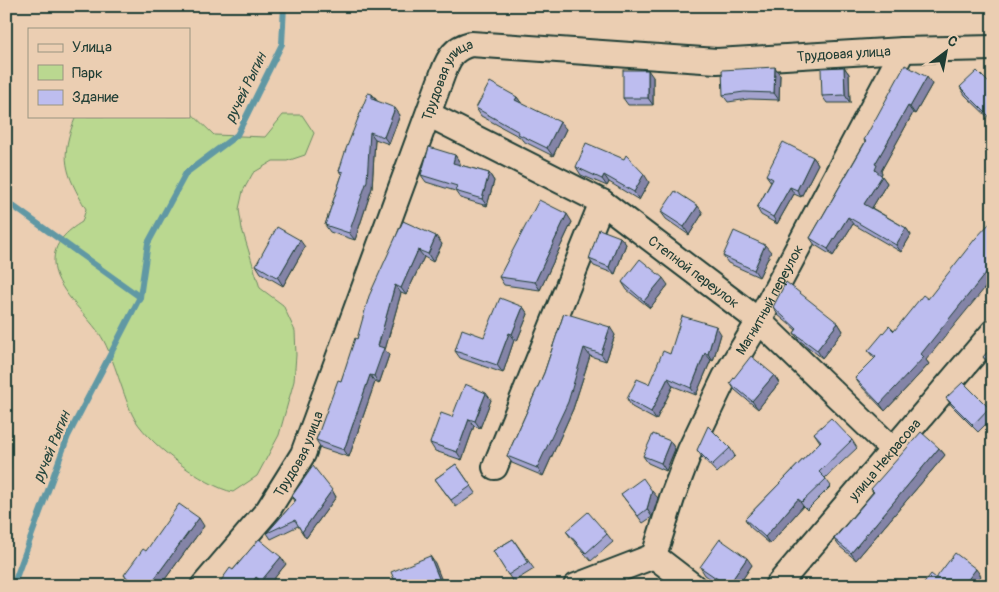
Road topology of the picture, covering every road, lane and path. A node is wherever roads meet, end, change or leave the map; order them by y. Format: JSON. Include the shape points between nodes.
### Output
{"nodes":[{"id":1,"x":993,"y":48,"type":"edge"},
{"id":2,"x":903,"y":50,"type":"junction"},
{"id":3,"x":430,"y":114,"type":"junction"},
{"id":4,"x":602,"y":202,"type":"junction"},
{"id":5,"x":759,"y":321,"type":"junction"},
{"id":6,"x":993,"y":332,"type":"edge"},
{"id":7,"x":892,"y":449,"type":"junction"},
{"id":8,"x":495,"y":467,"type":"dead end"},
{"id":9,"x":654,"y":556,"type":"junction"},
{"id":10,"x":203,"y":586,"type":"edge"},
{"id":11,"x":576,"y":586,"type":"edge"},
{"id":12,"x":693,"y":586,"type":"edge"},
{"id":13,"x":777,"y":586,"type":"edge"}],
"edges":[{"from":1,"to":2,"type":"street","name":"Трудовая улица"},
{"from":2,"to":3,"type":"street","name":"Трудовая улица","via":[[717,61],[471,44],[460,46],[450,57]]},
{"from":2,"to":5,"type":"street","name":"Магнитный переулок"},
{"from":3,"to":4,"type":"street","name":"Степной переулок"},
{"from":3,"to":10,"type":"street","name":"Трудовая улица","via":[[303,454],[268,510]]},
{"from":4,"to":5,"type":"street","name":"Степной переулок"},
{"from":4,"to":8,"type":"street"},
{"from":5,"to":7,"type":"street","name":"Степной переулок"},
{"from":5,"to":9,"type":"street","name":"Магнитный переулок","via":[[725,377],[690,450]]},
{"from":6,"to":7,"type":"street","name":"улица Некрасова"},
{"from":7,"to":13,"type":"street","name":"улица Некрасова"},
{"from":9,"to":11,"type":"street"},
{"from":9,"to":12,"type":"street"}]}
